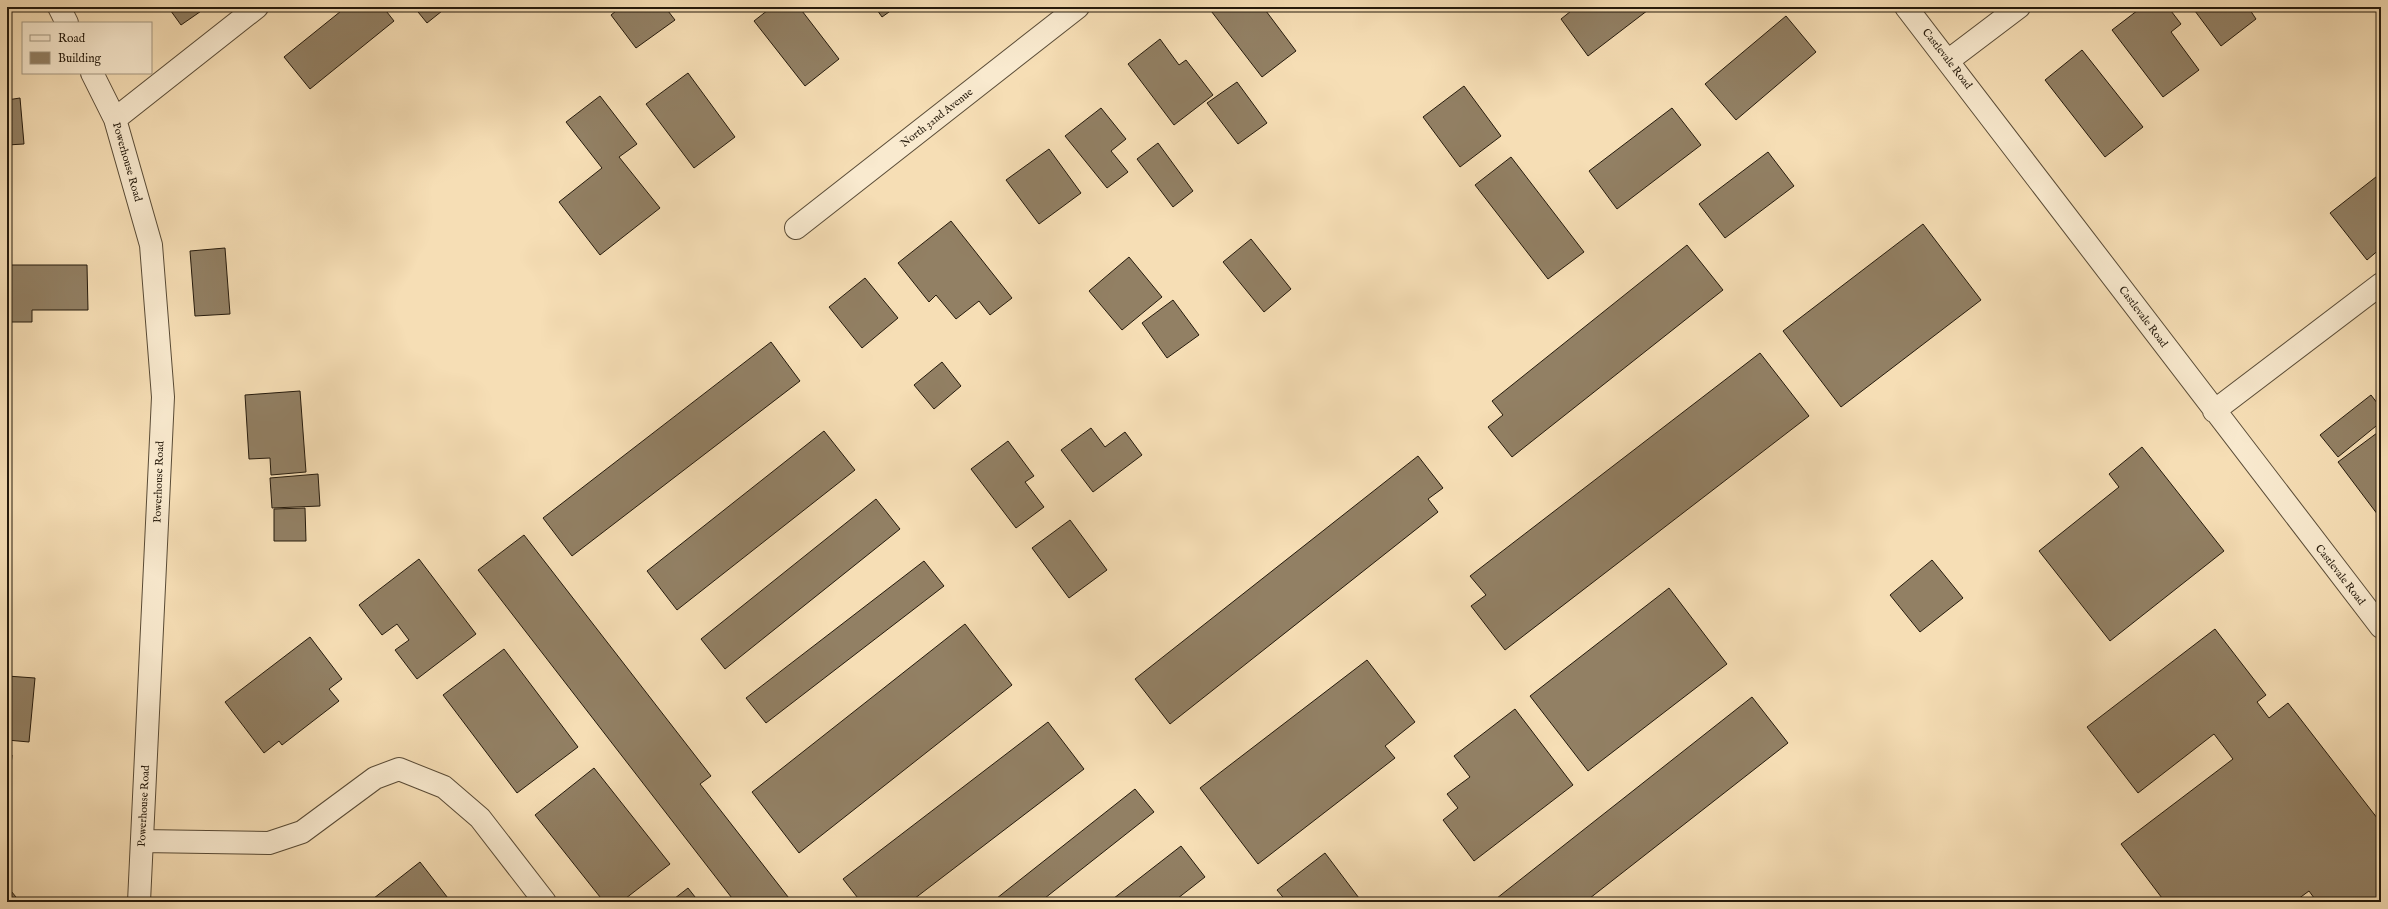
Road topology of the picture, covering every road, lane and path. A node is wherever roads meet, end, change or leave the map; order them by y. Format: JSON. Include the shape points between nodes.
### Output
{"nodes":[{"id":1,"x":59,"y":7,"type":"edge"},
{"id":2,"x":257,"y":7,"type":"edge"},
{"id":3,"x":1078,"y":7,"type":"edge"},
{"id":4,"x":1906,"y":7,"type":"edge"},
{"id":5,"x":2019,"y":7,"type":"edge"},
{"id":6,"x":66,"y":22,"type":"edge"},
{"id":7,"x":1949,"y":60,"type":"junction"},
{"id":8,"x":92,"y":74,"type":"edge"},
{"id":9,"x":115,"y":119,"type":"junction"},
{"id":10,"x":796,"y":228,"type":"dead end"},
{"id":11,"x":2381,"y":284,"type":"edge"},
{"id":12,"x":2214,"y":410,"type":"junction"},
{"id":13,"x":2381,"y":627,"type":"edge"},
{"id":14,"x":142,"y":841,"type":"junction"},
{"id":15,"x":139,"y":902,"type":"edge"},
{"id":16,"x":545,"y":902,"type":"edge"}],
"edges":[{"from":1,"to":6,"type":"street"},
{"from":2,"to":9,"type":"street"},
{"from":3,"to":10,"type":"street","name":"North 32nd Avenue"},
{"from":4,"to":7,"type":"street","name":"Castlevale Road"},
{"from":5,"to":7,"type":"street"},
{"from":7,"to":12,"type":"street","name":"Castlevale Road"},
{"from":8,"to":9,"type":"street","name":"Powerhouse Road"},
{"from":9,"to":14,"type":"street","name":"Powerhouse Road","via":[[151,245],[162,397]]},
{"from":11,"to":12,"type":"street"},
{"from":12,"to":13,"type":"street","name":"Castlevale Road"},
{"from":14,"to":15,"type":"street","name":"Powerhouse Road"},
{"from":14,"to":16,"type":"street","via":[[269,843],[302,832],[375,778],[399,769],[444,787],[480,818]]}]}
